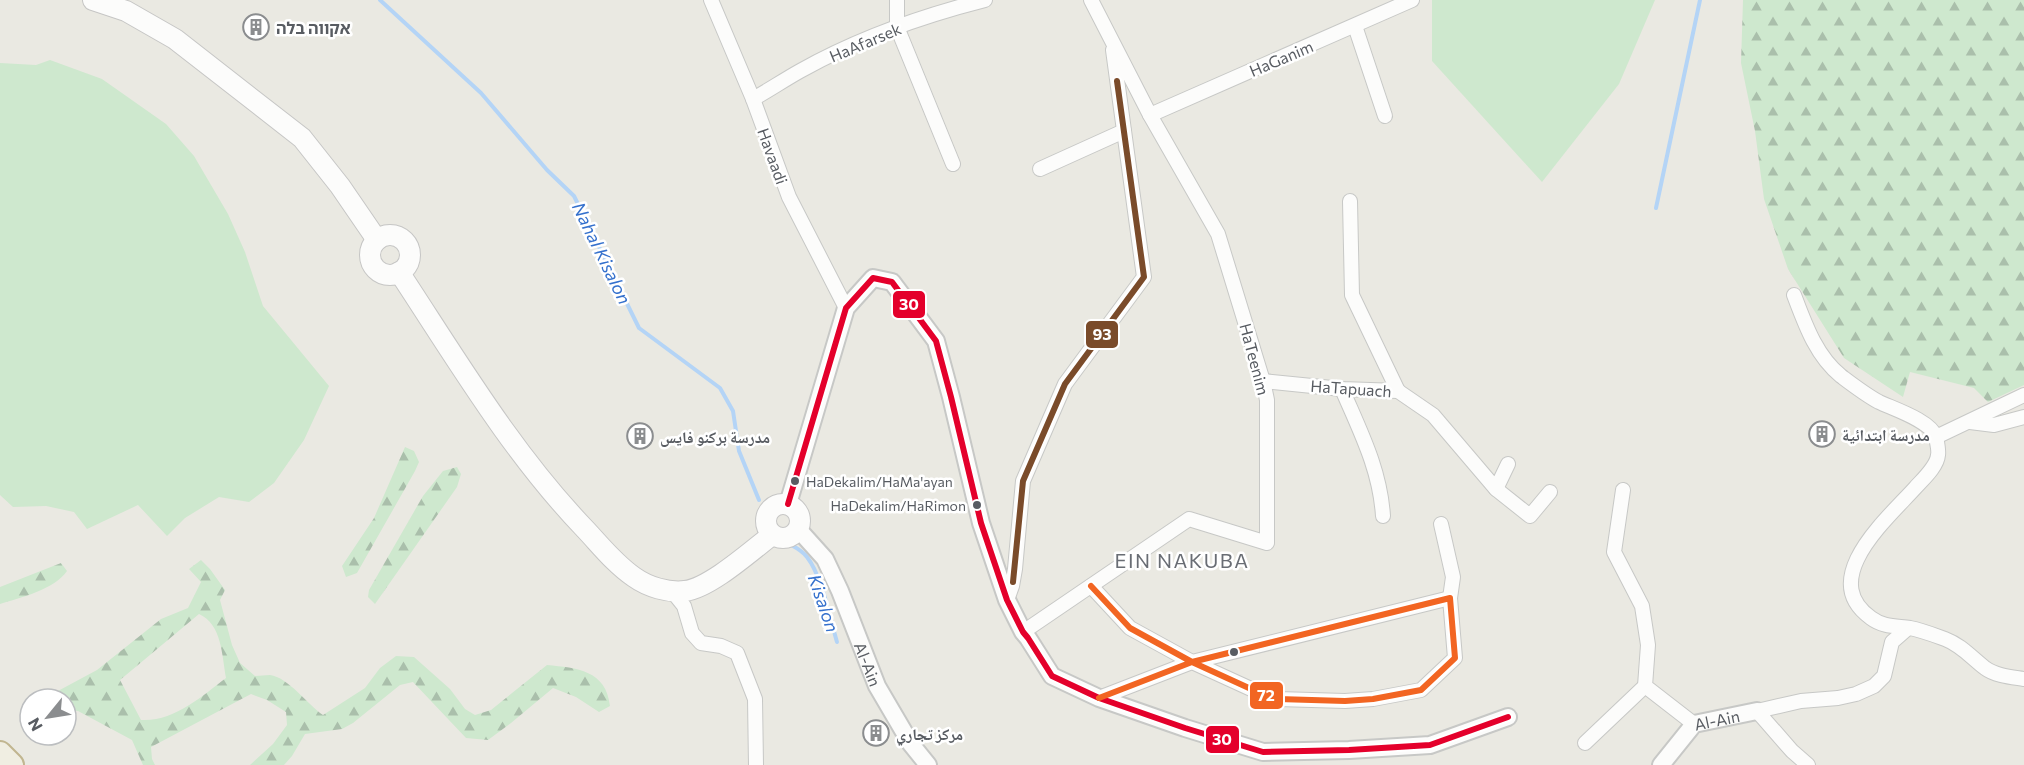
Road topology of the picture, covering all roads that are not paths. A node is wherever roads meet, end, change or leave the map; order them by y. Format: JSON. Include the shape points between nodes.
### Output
{"nodes":[{"id":1,"x":93,"y":0,"type":"edge"},
{"id":2,"x":897,"y":0,"type":"edge"},
{"id":3,"x":985,"y":0,"type":"edge"},
{"id":4,"x":1090,"y":0,"type":"edge"},
{"id":5,"x":1412,"y":0,"type":"edge"},
{"id":6,"x":711,"y":1,"type":"edge"},
{"id":7,"x":1355,"y":26,"type":"junction"},
{"id":8,"x":897,"y":27,"type":"junction"},
{"id":9,"x":1111,"y":37,"type":"junction"},
{"id":10,"x":753,"y":99,"type":"junction"},
{"id":11,"x":1150,"y":115,"type":"junction"},
{"id":12,"x":1385,"y":116,"type":"dead end"},
{"id":13,"x":1124,"y":131,"type":"junction"},
{"id":14,"x":953,"y":164,"type":"dead end"},
{"id":15,"x":1040,"y":169,"type":"dead end"},
{"id":16,"x":1350,"y":201,"type":"dead end"},
{"id":17,"x":377,"y":240,"type":"junction"},
{"id":18,"x":399,"y":272,"type":"junction"},
{"id":19,"x":1794,"y":295,"type":"dead end"},
{"id":20,"x":846,"y":308,"type":"junction"},
{"id":21,"x":1263,"y":381,"type":"junction"},
{"id":22,"x":1342,"y":389,"type":"junction"},
{"id":23,"x":1398,"y":391,"type":"junction"},
{"id":24,"x":2024,"y":395,"type":"edge"},
{"id":25,"x":2024,"y":417,"type":"edge"},
{"id":26,"x":1969,"y":421,"type":"junction"},
{"id":27,"x":1936,"y":437,"type":"junction"},
{"id":28,"x":1508,"y":465,"type":"dead end"},
{"id":29,"x":1496,"y":489,"type":"junction"},
{"id":30,"x":1623,"y":490,"type":"dead end"},
{"id":31,"x":1550,"y":492,"type":"dead end"},
{"id":32,"x":788,"y":504,"type":"junction"},
{"id":33,"x":1383,"y":516,"type":"dead end"},
{"id":34,"x":1441,"y":524,"type":"dead end"},
{"id":35,"x":798,"y":529,"type":"junction"},
{"id":36,"x":772,"y":535,"type":"junction"},
{"id":37,"x":1091,"y":586,"type":"junction"},
{"id":38,"x":672,"y":591,"type":"junction"},
{"id":39,"x":1450,"y":598,"type":"junction"},
{"id":40,"x":1008,"y":600,"type":"junction"},
{"id":41,"x":1908,"y":628,"type":"junction"},
{"id":42,"x":1023,"y":632,"type":"junction"},
{"id":43,"x":1192,"y":662,"type":"junction"},
{"id":44,"x":2024,"y":679,"type":"edge"},
{"id":45,"x":1645,"y":686,"type":"junction"},
{"id":46,"x":1099,"y":698,"type":"junction"},
{"id":47,"x":1757,"y":711,"type":"junction"},
{"id":48,"x":1508,"y":717,"type":"dead end"},
{"id":49,"x":1694,"y":724,"type":"junction"},
{"id":50,"x":1585,"y":743,"type":"dead end"},
{"id":51,"x":0,"y":753,"type":"edge"},
{"id":52,"x":12,"y":765,"type":"edge"},
{"id":53,"x":756,"y":765,"type":"edge"},
{"id":54,"x":928,"y":765,"type":"edge"},
{"id":55,"x":1661,"y":765,"type":"edge"},
{"id":56,"x":1808,"y":765,"type":"edge"}],
"edges":[{"from":1,"to":17,"type":"main road","via":[[126,11],[175,39],[302,138]]},
{"from":2,"to":8,"type":"street"},
{"from":3,"to":8,"type":"street","name":"HaAfarsek"},
{"from":4,"to":9,"type":"street","name":"HaTeenim"},
{"from":5,"to":7,"type":"street","name":"HaGanim"},
{"from":6,"to":10,"type":"street","name":"Havaadi"},
{"from":7,"to":11,"type":"street","name":"HaGanim"},
{"from":7,"to":12,"type":"street"},
{"from":8,"to":10,"type":"street","name":"HaAfarsek","via":[[801,70]]},
{"from":8,"to":14,"type":"street"},
{"from":9,"to":11,"type":"street","name":"HaTeenim"},
{"from":9,"to":13,"type":"street"},
{"from":10,"to":20,"type":"street","name":"Havaadi","via":[[789,197]]},
{"from":11,"to":21,"type":"street","name":"HaTeenim","via":[[1218,234]]},
{"from":13,"to":15,"type":"street"},
{"from":13,"to":40,"type":"street","via":[[1144,277],[1065,384],[1023,481]]},
{"from":16,"to":23,"type":"street","via":[[1352,295]]},
{"from":17,"to":18,"type":"main road","via":[[370,252],[372,264],[383,274]]},
{"from":17,"to":18,"type":"main road","via":[[394,235],[406,243],[410,257]]},
{"from":18,"to":38,"type":"main road","via":[[550,491],[620,566],[636,579]]},
{"from":19,"to":27,"type":"street","via":[[1807,329],[1823,358],[1835,370],[1877,401],[1925,424]]},
{"from":20,"to":32,"type":"street"},
{"from":20,"to":40,"type":"street","via":[[873,278],[892,282],[936,341],[981,522]]},
{"from":21,"to":22,"type":"street","name":"HaTapuach"},
{"from":21,"to":37,"type":"street","name":"HaTeenim","via":[[1267,411],[1267,543],[1189,519]]},
{"from":22,"to":23,"type":"street","name":"HaTapuach"},
{"from":22,"to":33,"type":"street","via":[[1365,441],[1381,491]]},
{"from":23,"to":29,"type":"street","name":"HaTapuach","via":[[1433,415]]},
{"from":24,"to":26,"type":"street"},
{"from":25,"to":26,"type":"street","via":[[1994,425]]},
{"from":26,"to":27,"type":"street"},
{"from":27,"to":41,"type":"street","via":[[1938,456],[1928,474],[1875,531],[1857,556],[1849,579],[1855,603],[1871,618],[1900,629]]},
{"from":28,"to":29,"type":"street"},
{"from":29,"to":31,"type":"street","name":"HaTapuach","via":[[1530,516]]},
{"from":30,"to":45,"type":"street","via":[[1614,552],[1642,606],[1648,645]]},
{"from":32,"to":35,"type":"main road","via":[[800,517]]},
{"from":32,"to":36,"type":"main road","via":[[776,505],[767,513],[766,525]]},
{"from":34,"to":39,"type":"street","via":[[1453,577]]},
{"from":35,"to":36,"type":"main road","via":[[786,538]]},
{"from":35,"to":54,"type":"street","name":"Al-Ain","via":[[825,559],[877,686]]},
{"from":36,"to":38,"type":"main road","via":[[709,581],[685,591]]},
{"from":37,"to":42,"type":"street","name":"HaTeenim"},
{"from":37,"to":43,"type":"street","via":[[1130,628]]},
{"from":38,"to":53,"type":"street","via":[[684,606],[693,633],[701,643],[736,653],[756,699]]},
{"from":39,"to":43,"type":"street"},
{"from":39,"to":43,"type":"street","via":[[1455,658],[1421,690],[1329,702],[1278,699]]},
{"from":40,"to":42,"type":"street"},
{"from":41,"to":44,"type":"street","via":[[1947,639],[1999,675]]},
{"from":41,"to":47,"type":"street","via":[[1892,642],[1884,676],[1874,686],[1838,698]]},
{"from":42,"to":46,"type":"street","via":[[1052,676]]},
{"from":43,"to":46,"type":"street"},
{"from":45,"to":49,"type":"street"},
{"from":45,"to":50,"type":"street"},
{"from":46,"to":48,"type":"street","via":[[1263,752],[1430,745]]},
{"from":47,"to":49,"type":"street","name":"Al-Ain"},
{"from":47,"to":56,"type":"street"},
{"from":49,"to":55,"type":"street","name":"Al-Ain"},
{"from":51,"to":52,"type":"highway"}]}
